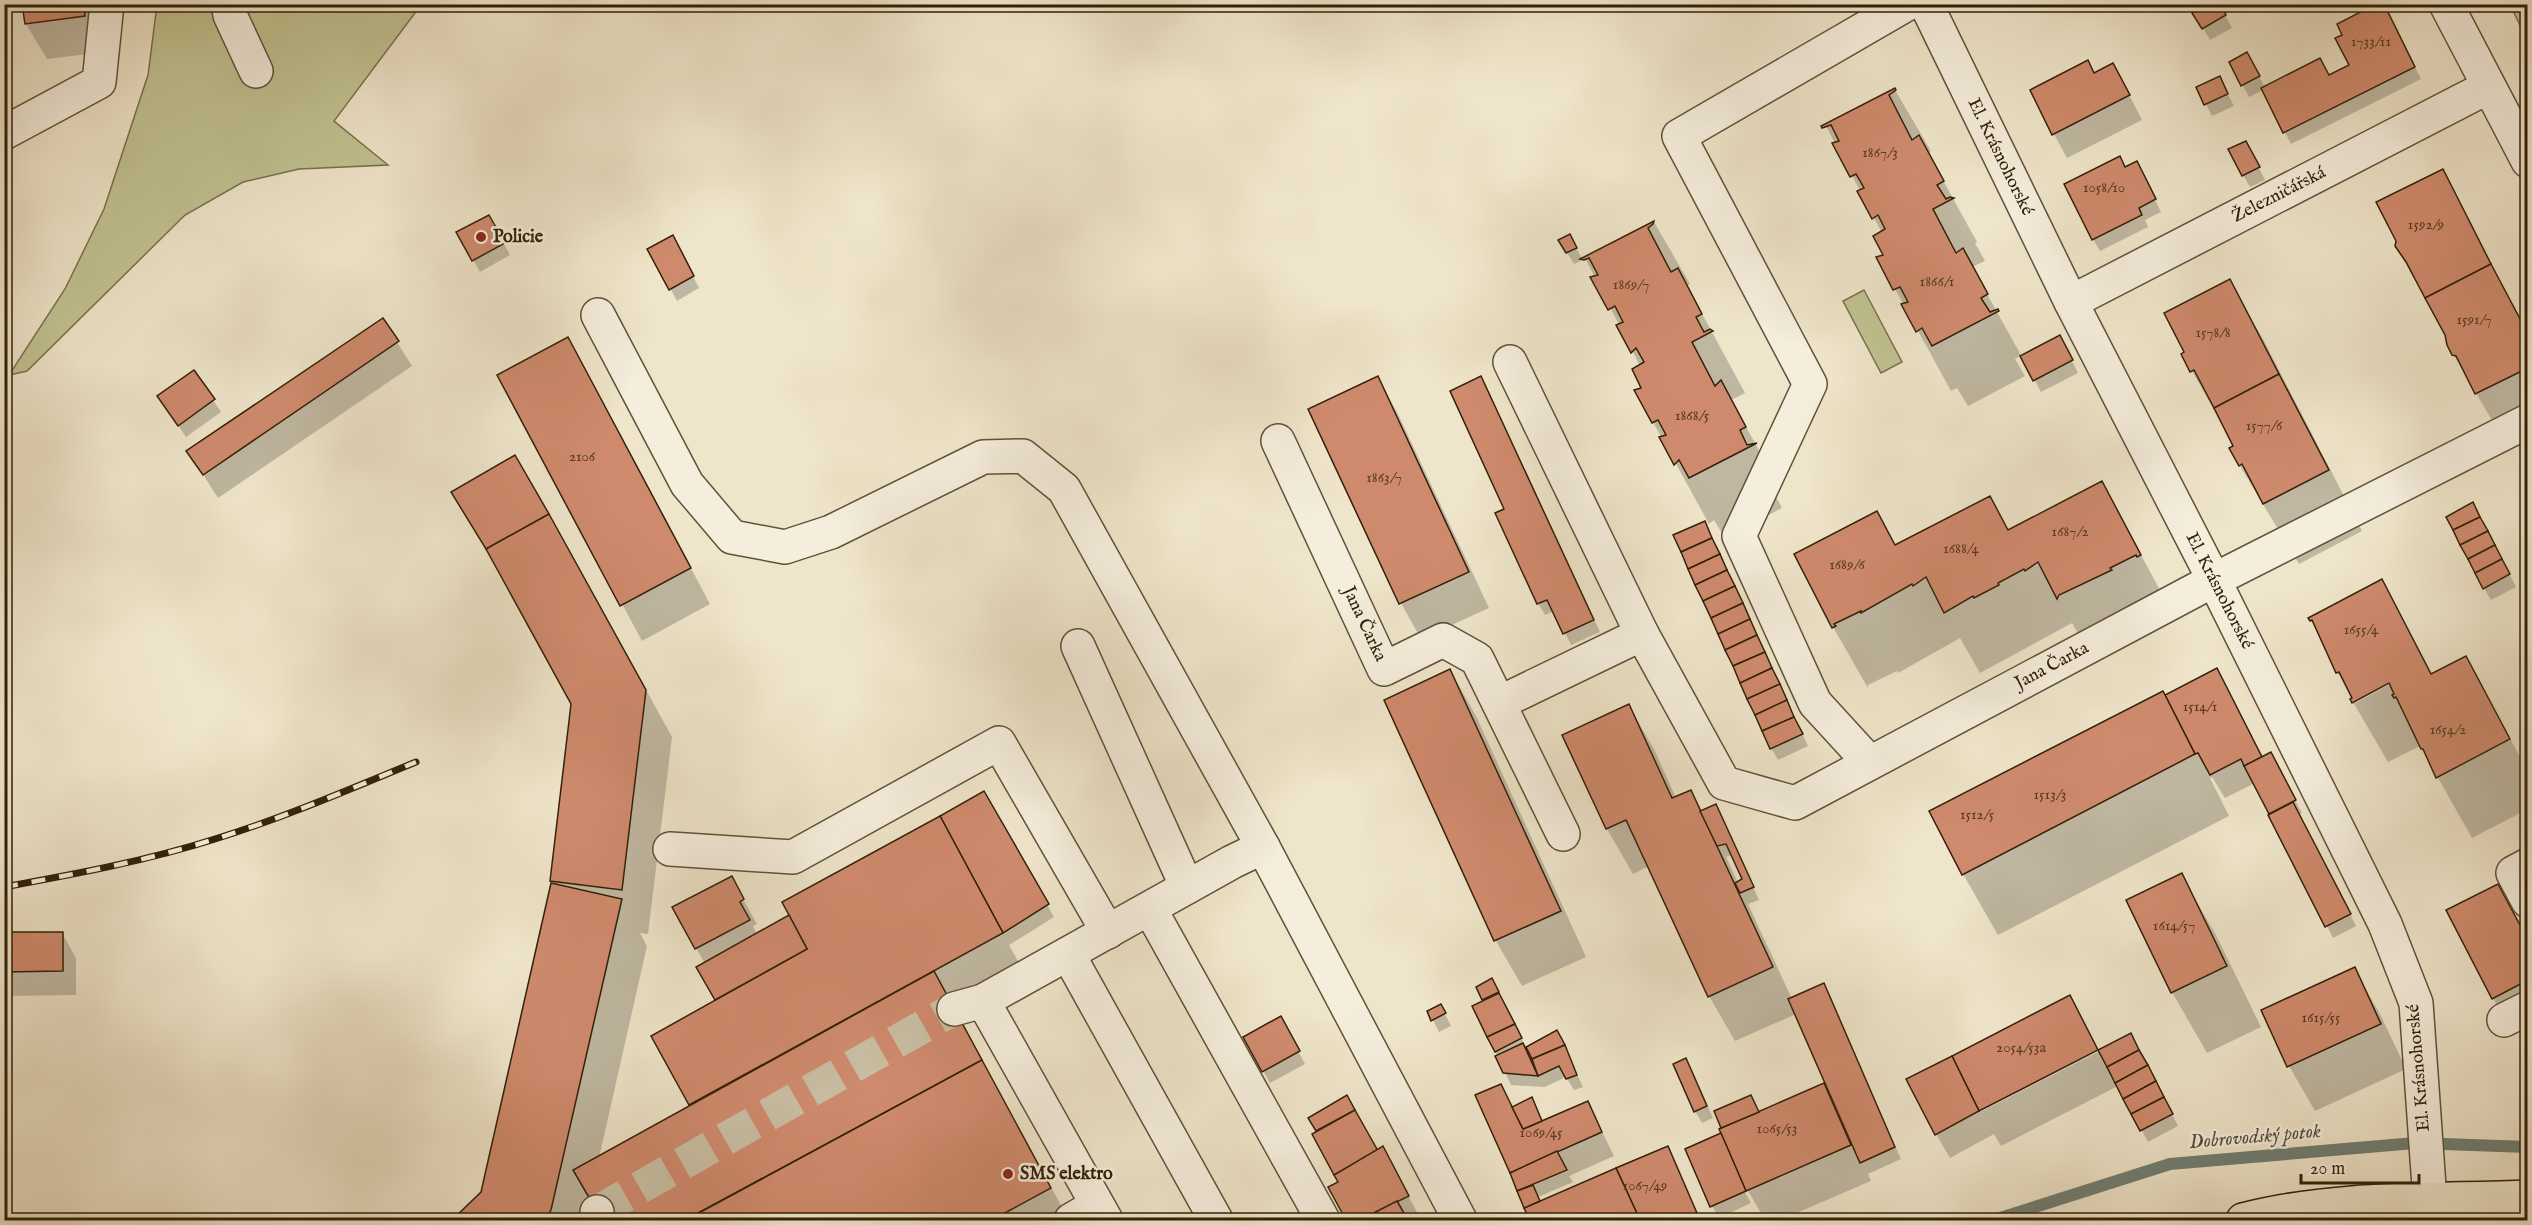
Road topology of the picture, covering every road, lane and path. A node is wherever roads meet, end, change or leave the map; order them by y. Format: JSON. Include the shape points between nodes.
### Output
{"nodes":[{"id":1,"x":108,"y":4,"type":"edge"},
{"id":2,"x":228,"y":4,"type":"edge"},
{"id":3,"x":1907,"y":4,"type":"edge"},
{"id":4,"x":1926,"y":4,"type":"edge"},
{"id":5,"x":2446,"y":4,"type":"edge"},
{"id":6,"x":256,"y":71,"type":"dead end"},
{"id":7,"x":2488,"y":87,"type":"junction"},
{"id":8,"x":4,"y":133,"type":"edge"},
{"id":9,"x":2528,"y":161,"type":"edge"},
{"id":10,"x":2071,"y":302,"type":"junction"},
{"id":11,"x":598,"y":315,"type":"dead end"},
{"id":12,"x":1510,"y":362,"type":"dead end"},
{"id":13,"x":2528,"y":421,"type":"edge"},
{"id":14,"x":1278,"y":441,"type":"dead end"},
{"id":15,"x":2214,"y":580,"type":"junction"},
{"id":16,"x":1642,"y":634,"type":"junction"},
{"id":17,"x":1078,"y":646,"type":"dead end"},
{"id":18,"x":1499,"y":703,"type":"junction"},
{"id":19,"x":1869,"y":762,"type":"junction"},
{"id":20,"x":1563,"y":834,"type":"dead end"},
{"id":21,"x":1263,"y":847,"type":"junction"},
{"id":22,"x":670,"y":849,"type":"dead end"},
{"id":23,"x":2528,"y":865,"type":"edge"},
{"id":24,"x":1187,"y":887,"type":"junction"},
{"id":25,"x":2528,"y":901,"type":"edge"},
{"id":26,"x":1150,"y":909,"type":"junction"},
{"id":27,"x":1108,"y":932,"type":"junction"},
{"id":28,"x":1068,"y":954,"type":"junction"},
{"id":29,"x":2528,"y":1197,"type":"edge"},
{"id":30,"x":2430,"y":1201,"type":"junction"},
{"id":31,"x":1091,"y":1215,"type":"edge"},
{"id":32,"x":2276,"y":1216,"type":"edge"},
{"id":33,"x":1216,"y":1221,"type":"edge"},
{"id":34,"x":1323,"y":1221,"type":"edge"},
{"id":35,"x":1460,"y":1221,"type":"edge"},
{"id":36,"x":2243,"y":1221,"type":"edge"}],
"edges":[{"from":1,"to":8,"type":"street","via":[[99,82]]},
{"from":2,"to":6,"type":"street"},
{"from":3,"to":19,"type":"street","via":[[1679,136],[1810,384],[1739,536],[1815,702]]},
{"from":4,"to":10,"type":"street","name":"El. Krásnohorské"},
{"from":5,"to":7,"type":"street"},
{"from":7,"to":9,"type":"street"},
{"from":7,"to":10,"type":"street","name":"Železničářská"},
{"from":10,"to":15,"type":"street","name":"El. Krásnohorské"},
{"from":11,"to":21,"type":"street","via":[[687,484],[732,537],[785,548],[831,532],[983,457],[1023,456],[1064,489]]},
{"from":12,"to":16,"type":"street","name":"Jana Čarka"},
{"from":13,"to":15,"type":"street","name":"Jana Čarka"},
{"from":14,"to":18,"type":"street","name":"Jana Čarka","via":[[1384,669],[1443,640],[1477,659]]},
{"from":15,"to":19,"type":"street","name":"Jana Čarka"},
{"from":15,"to":30,"type":"street","name":"El. Krásnohorské","via":[[2385,924],[2416,1003]]},
{"from":16,"to":18,"type":"street"},
{"from":16,"to":19,"type":"street","name":"Jana Čarka","via":[[1724,783],[1795,803]]},
{"from":17,"to":24,"type":"street"},
{"from":18,"to":20,"type":"street","name":"Jana Čarka"},
{"from":21,"to":24,"type":"street"},
{"from":21,"to":35,"type":"street"},
{"from":22,"to":27,"type":"street","via":[[793,857],[999,743]]},
{"from":23,"to":25,"type":"street","via":[[2513,873]]},
{"from":24,"to":26,"type":"street"},
{"from":26,"to":27,"type":"street"},
{"from":26,"to":34,"type":"street"},
{"from":27,"to":28,"type":"street"},
{"from":28,"to":31,"type":"street","via":[[969,1005]]},
{"from":28,"to":33,"type":"street"},
{"from":29,"to":30,"type":"main road"},
{"from":30,"to":32,"type":"main road","via":[[2347,1203]]},
{"from":32,"to":36,"type":"main road"}]}
